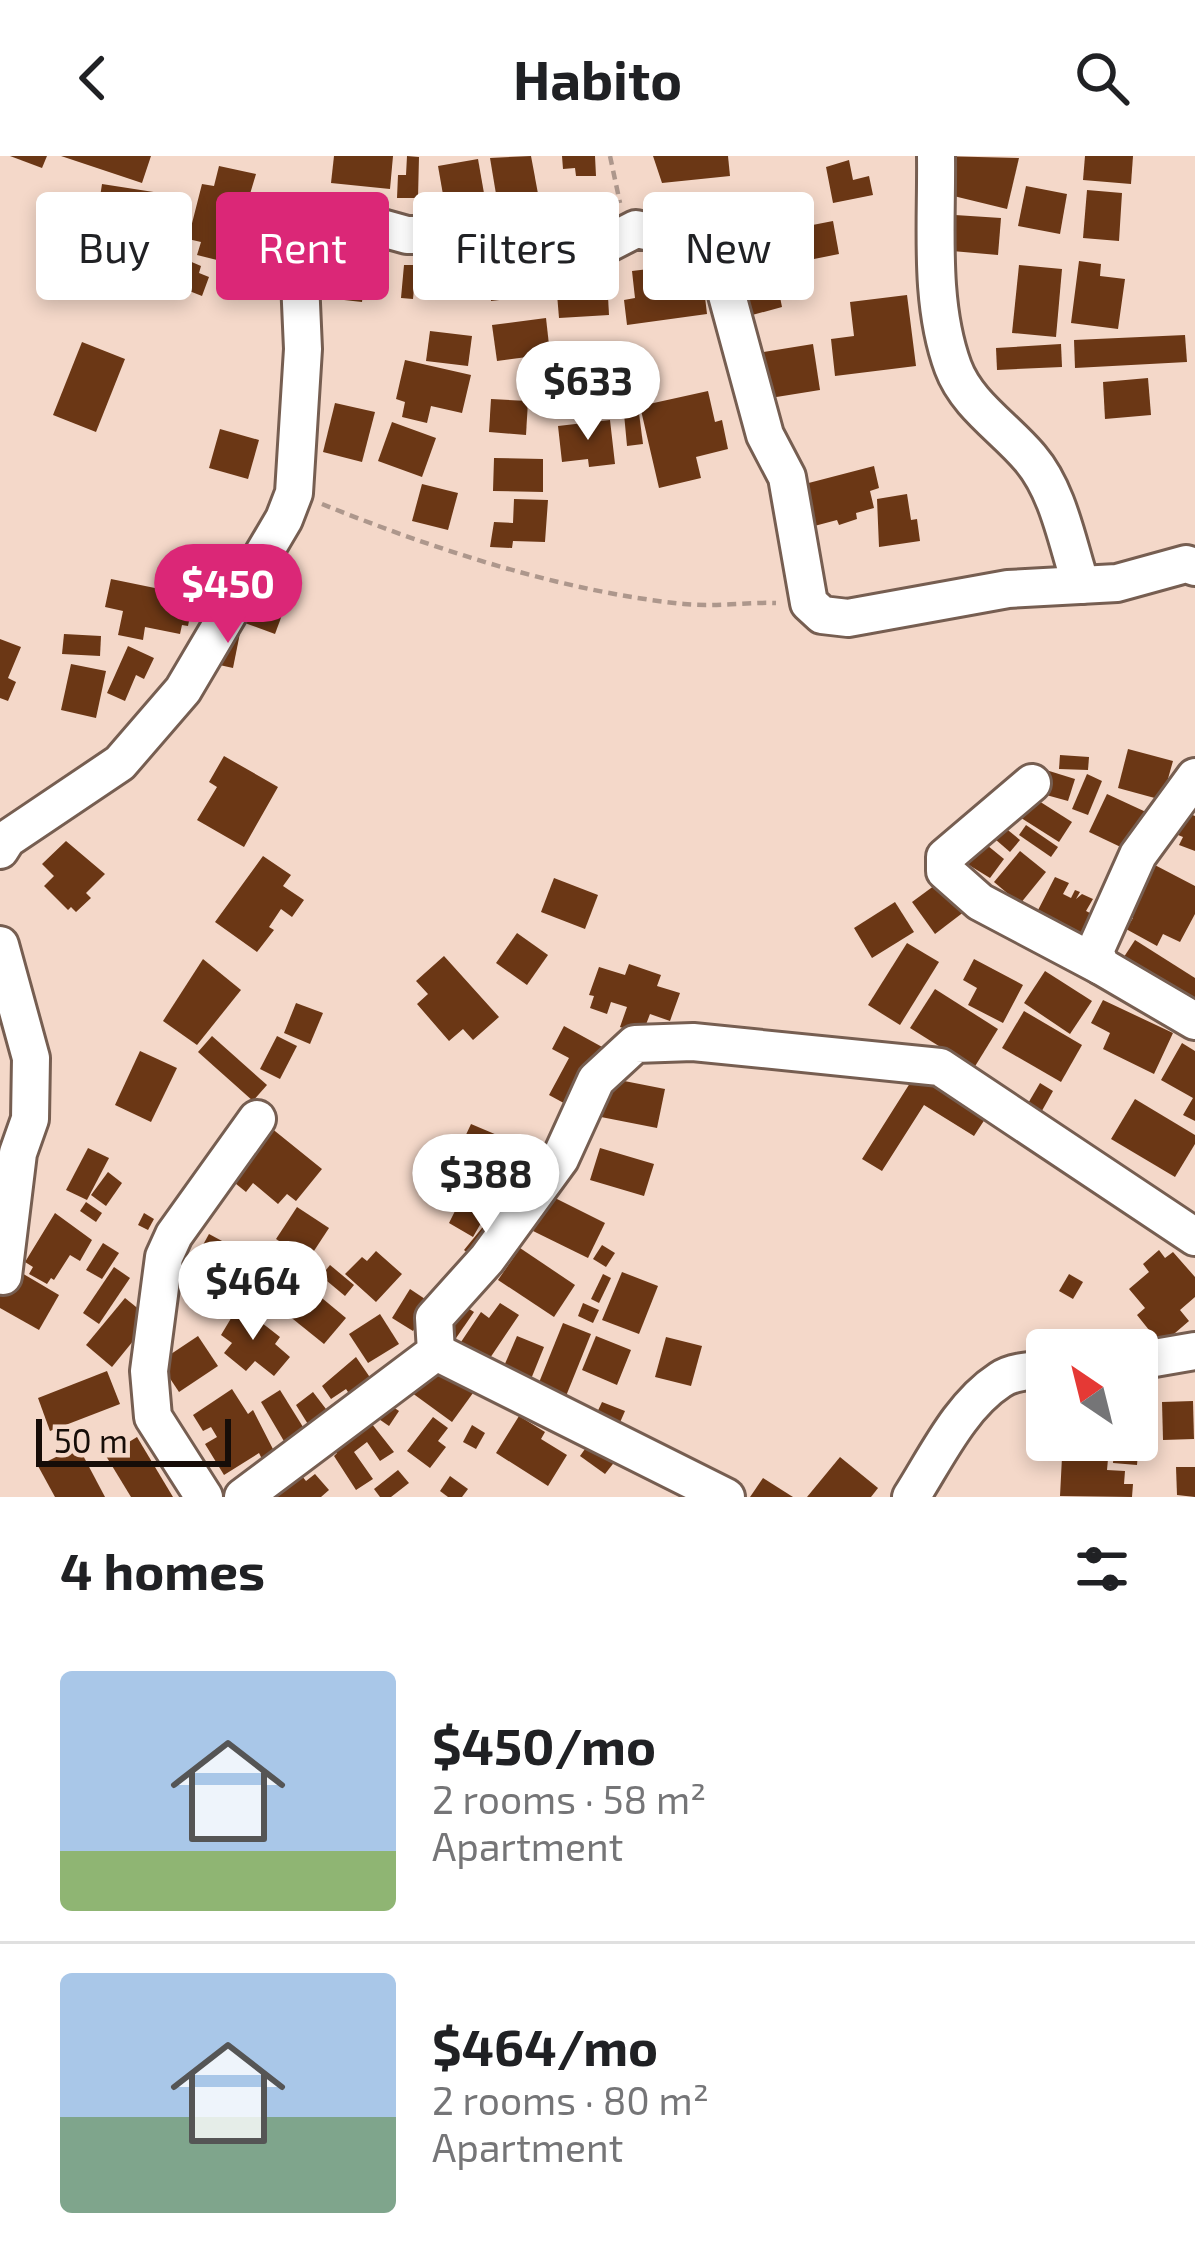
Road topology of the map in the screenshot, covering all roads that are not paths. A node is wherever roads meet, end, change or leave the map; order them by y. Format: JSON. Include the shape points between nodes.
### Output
{"nodes":[{"id":1,"x":937,"y":156,"type":"edge"},
{"id":2,"x":1195,"y":567,"type":"edge"},
{"id":3,"x":1081,"y":585,"type":"junction"},
{"id":4,"x":1195,"y":777,"type":"edge"},
{"id":5,"x":1031,"y":783,"type":"dead end"},
{"id":6,"x":0,"y":850,"type":"edge"},
{"id":7,"x":0,"y":945,"type":"edge"},
{"id":8,"x":1101,"y":966,"type":"junction"},
{"id":9,"x":1195,"y":1021,"type":"edge"},
{"id":10,"x":257,"y":1119,"type":"dead end"},
{"id":11,"x":1195,"y":1237,"type":"edge"},
{"id":12,"x":3,"y":1276,"type":"dead end"},
{"id":13,"x":1195,"y":1351,"type":"edge"},
{"id":14,"x":436,"y":1352,"type":"junction"},
{"id":15,"x":1158,"y":1357,"type":"edge"},
{"id":16,"x":1026,"y":1372,"type":"edge"},
{"id":17,"x":204,"y":1497,"type":"edge"},
{"id":18,"x":242,"y":1497,"type":"edge"},
{"id":19,"x":726,"y":1497,"type":"edge"},
{"id":20,"x":911,"y":1497,"type":"edge"}],
"edges":[{"from":1,"to":3,"type":"street","via":[[939,295],[954,370],[1049,485]]},
{"from":2,"to":3,"type":"street"},
{"from":3,"to":6,"type":"street","via":[[822,615],[809,603],[787,477],[758,413],[719,255],[693,241],[629,230],[566,256],[530,235],[407,236],[323,218],[304,226],[298,240],[303,349],[294,493],[284,519],[184,691],[120,763]]},
{"from":4,"to":8,"type":"street","via":[[1120,889],[1095,951]]},
{"from":5,"to":8,"type":"street","via":[[946,857],[945,871],[980,902]]},
{"from":7,"to":12,"type":"street","via":[[31,1058],[30,1119],[18,1153]]},
{"from":8,"to":9,"type":"street"},
{"from":10,"to":17,"type":"street","via":[[164,1257],[149,1371],[154,1417]]},
{"from":11,"to":14,"type":"street","via":[[940,1067],[693,1042],[634,1044],[596,1080],[560,1159],[434,1318]]},
{"from":13,"to":15,"type":"street"},
{"from":14,"to":18,"type":"street"},
{"from":14,"to":19,"type":"street"},
{"from":16,"to":20,"type":"street","via":[[987,1392]]}]}
